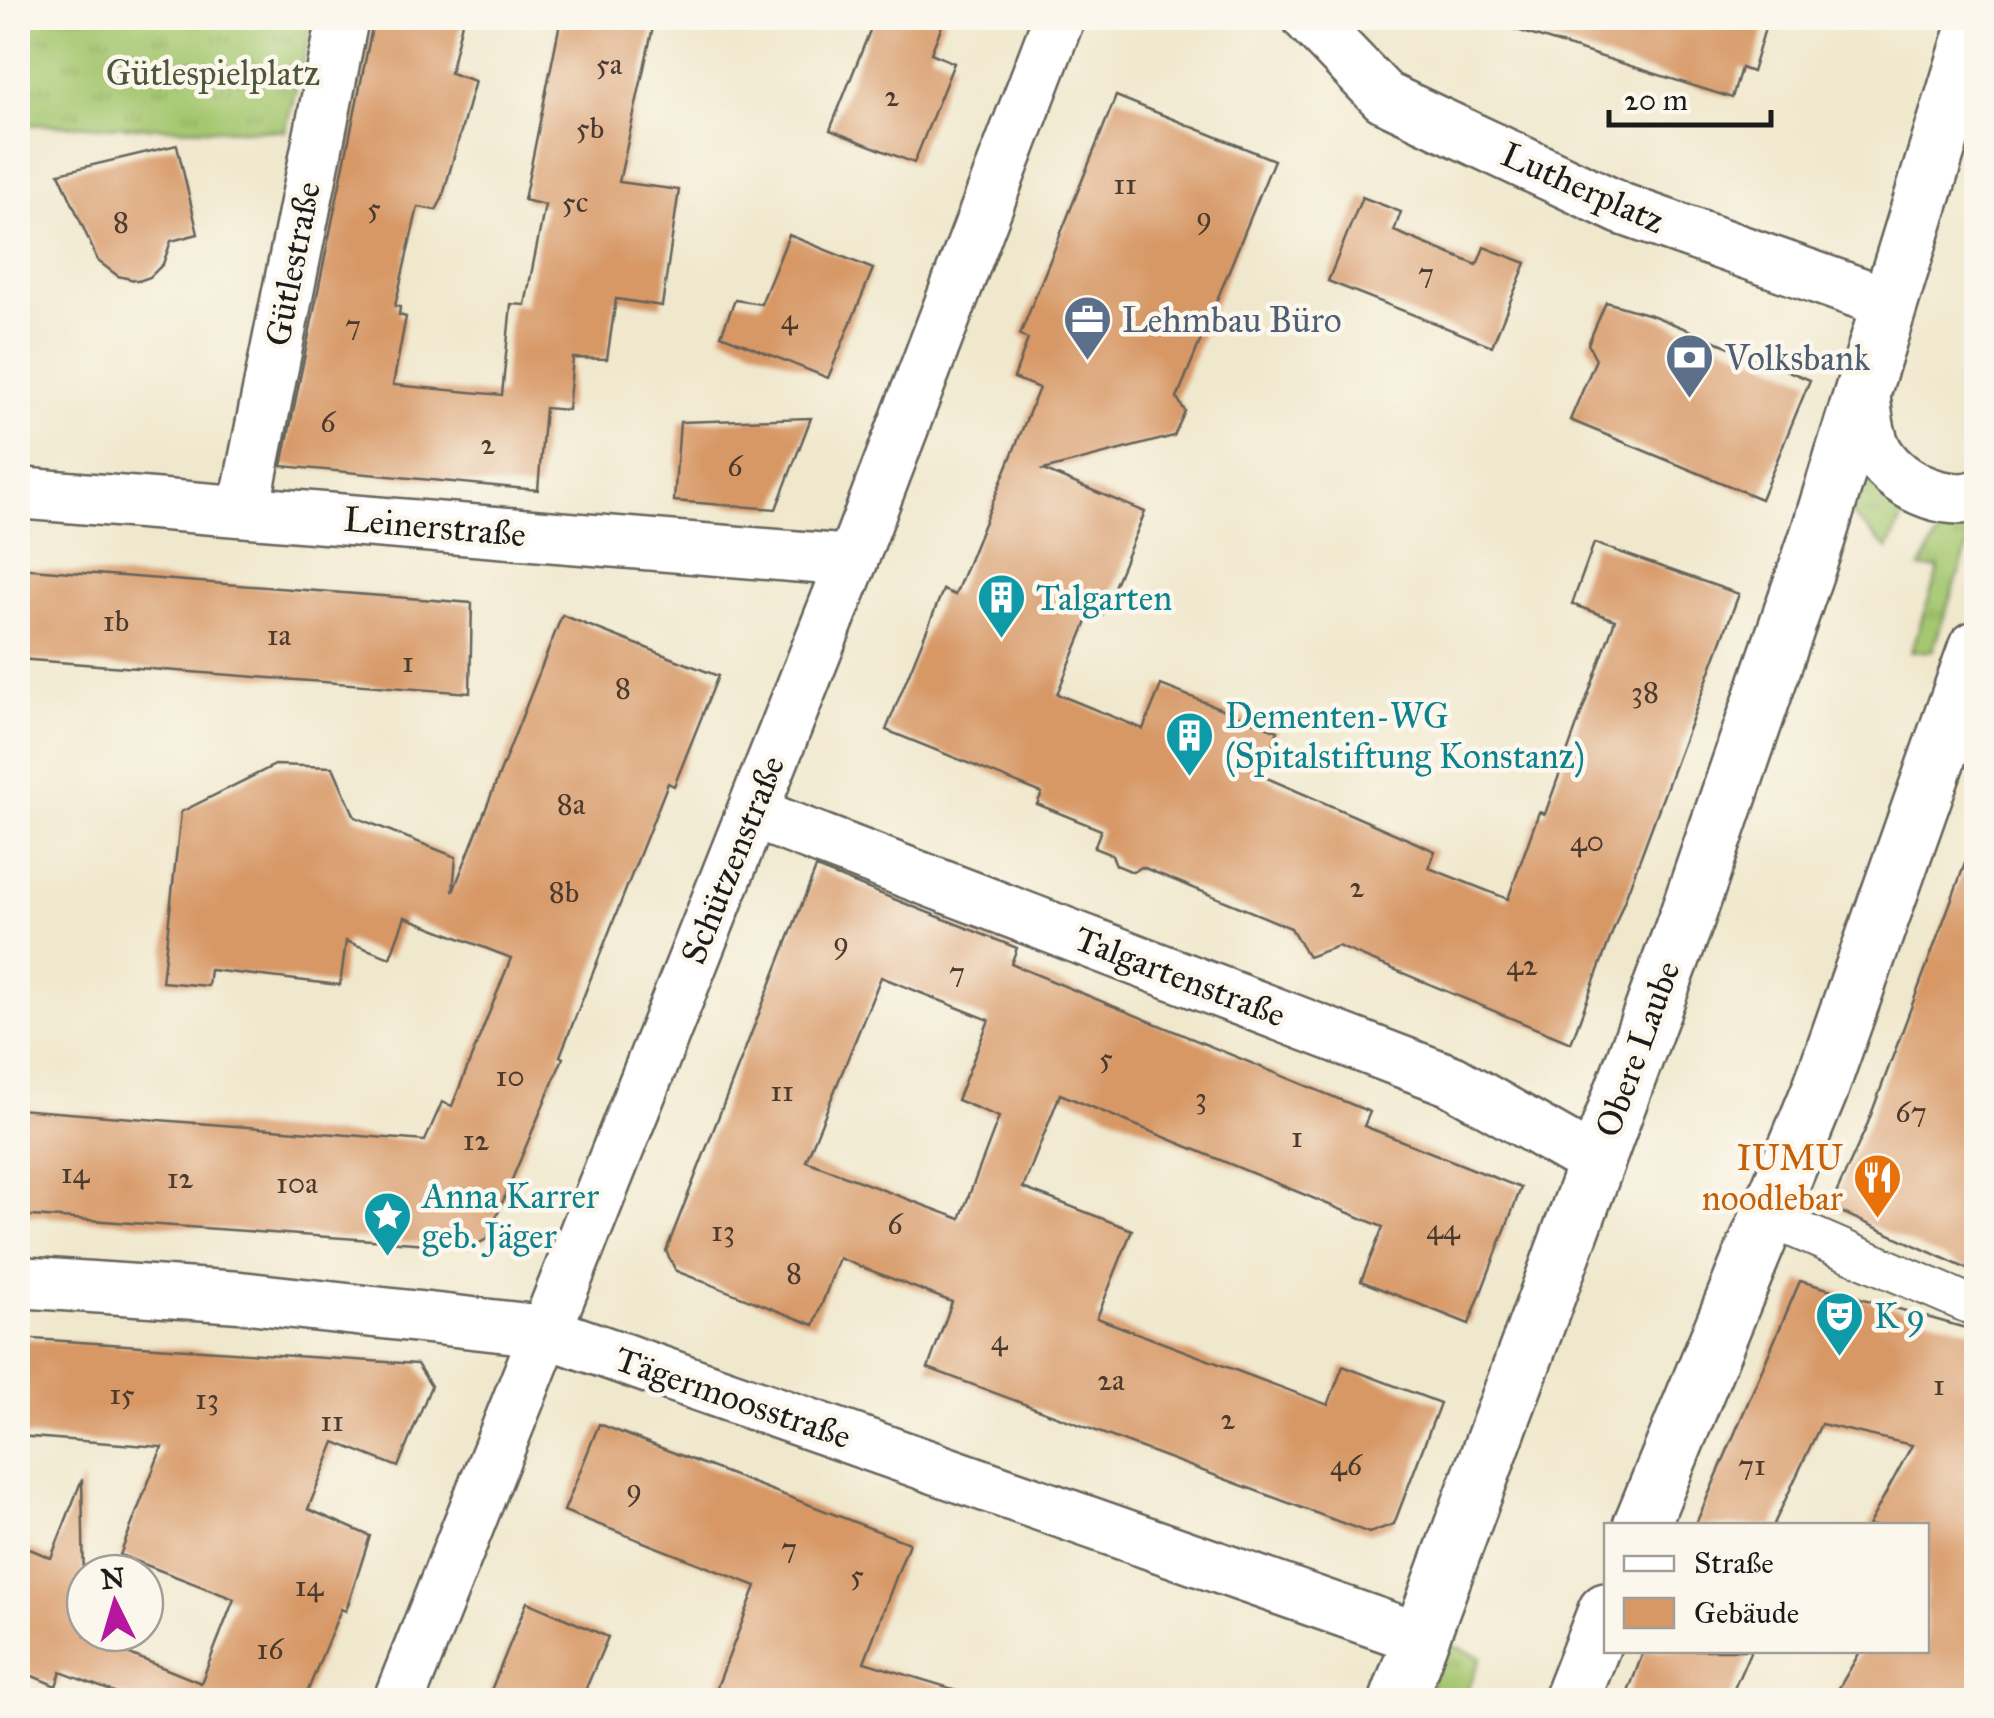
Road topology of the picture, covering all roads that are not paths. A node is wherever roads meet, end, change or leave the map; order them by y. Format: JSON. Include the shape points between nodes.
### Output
{"nodes":[{"id":1,"x":343,"y":18,"type":"edge"},
{"id":2,"x":1059,"y":18,"type":"edge"},
{"id":3,"x":1308,"y":18,"type":"edge"},
{"id":4,"x":1976,"y":24,"type":"edge"},
{"id":5,"x":1892,"y":304,"type":"junction"},
{"id":6,"x":1864,"y":392,"type":"junction"},
{"id":7,"x":18,"y":493,"type":"edge"},
{"id":8,"x":1976,"y":496,"type":"edge"},
{"id":9,"x":244,"y":511,"type":"junction"},
{"id":10,"x":852,"y":561,"type":"junction"},
{"id":11,"x":1976,"y":650,"type":"edge"},
{"id":12,"x":752,"y":813,"type":"junction"},
{"id":13,"x":1596,"y":1163,"type":"junction"},
{"id":14,"x":1768,"y":1217,"type":"junction"},
{"id":15,"x":18,"y":1282,"type":"edge"},
{"id":16,"x":1976,"y":1307,"type":"edge"},
{"id":17,"x":544,"y":1331,"type":"junction"},
{"id":18,"x":1642,"y":1523,"type":"edge"},
{"id":19,"x":1604,"y":1616,"type":"edge"},
{"id":20,"x":1422,"y":1638,"type":"junction"},
{"id":21,"x":399,"y":1700,"type":"edge"},
{"id":22,"x":1398,"y":1700,"type":"edge"},
{"id":23,"x":1571,"y":1700,"type":"edge"}],
"edges":[{"from":1,"to":9,"type":"street","name":"Gütlestraße"},
{"from":2,"to":10,"type":"street","name":"Schützenstraße"},
{"from":3,"to":5,"type":"street","name":"Lutherplatz","via":[[1384,97],[1622,210]]},
{"from":4,"to":5,"type":"main road","name":"Obere Laube"},
{"from":5,"to":6,"type":"main road","name":"Obere Laube"},
{"from":6,"to":8,"type":"street","name":"Obere Laube","via":[[1872,444],[1896,474],[1937,498]]},
{"from":6,"to":13,"type":"main road","name":"Obere Laube","via":[[1687,917]]},
{"from":7,"to":9,"type":"street","name":"Leinerstraße"},
{"from":9,"to":10,"type":"street","name":"Leinerstraße"},
{"from":10,"to":12,"type":"street","name":"Schützenstraße"},
{"from":11,"to":14,"type":"main road","via":[[1820,1090]]},
{"from":12,"to":13,"type":"street","name":"Talgartenstraße","via":[[1452,1081]]},
{"from":12,"to":17,"type":"street","name":"Schützenstraße"},
{"from":13,"to":20,"type":"main road","name":"Obere Laube"},
{"from":14,"to":16,"type":"street"},
{"from":14,"to":18,"type":"main road"},
{"from":15,"to":17,"type":"street","name":"Tägermoosstraße","via":[[240,1297]]},
{"from":17,"to":20,"type":"street","name":"Tägermoosstraße"},
{"from":17,"to":21,"type":"street","name":"Schützenstraße"},
{"from":19,"to":23,"type":"main road"},
{"from":20,"to":22,"type":"main road","name":"Obere Laube"}]}
